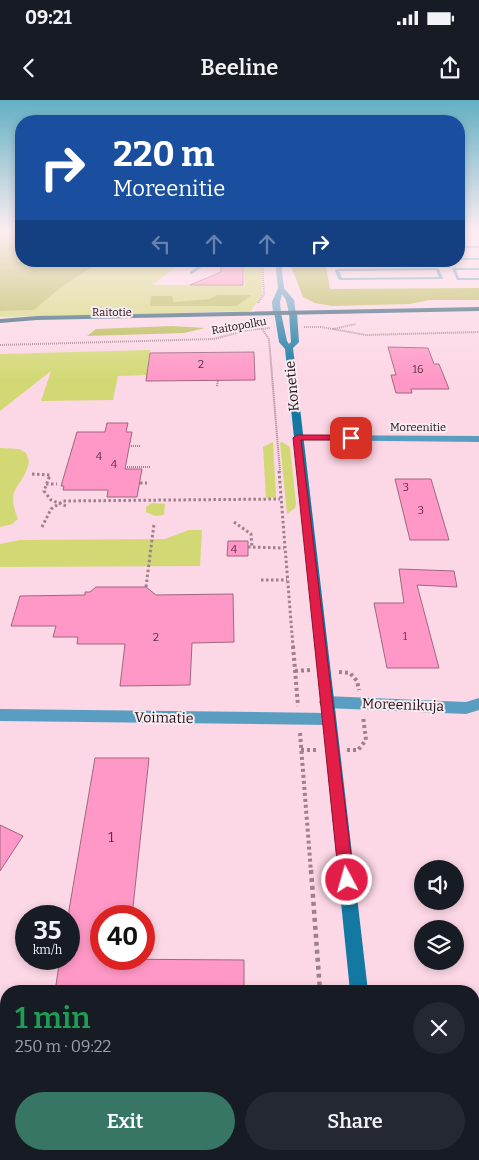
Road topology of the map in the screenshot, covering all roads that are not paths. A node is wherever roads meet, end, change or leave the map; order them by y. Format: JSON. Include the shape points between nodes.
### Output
{"nodes":[{"id":1,"x":280,"y":279,"type":"edge"},
{"id":2,"x":281,"y":288,"type":"junction"},
{"id":3,"x":479,"y":309,"type":"edge"},
{"id":4,"x":479,"y":314,"type":"edge"},
{"id":5,"x":278,"y":320,"type":"junction"},
{"id":6,"x":293,"y":320,"type":"junction"},
{"id":7,"x":0,"y":321,"type":"edge"},
{"id":8,"x":289,"y":348,"type":"junction"},
{"id":9,"x":297,"y":438,"type":"junction"},
{"id":10,"x":479,"y":439,"type":"edge"},
{"id":11,"x":326,"y":702,"type":"junction"},
{"id":12,"x":479,"y":704,"type":"edge"},
{"id":13,"x":0,"y":715,"type":"edge"},
{"id":14,"x":328,"y":720,"type":"junction"},
{"id":15,"x":358,"y":985,"type":"edge"}],
"edges":[{"from":1,"to":2,"type":"street"},
{"from":2,"to":5,"type":"street","via":[[276,302]]},
{"from":2,"to":6,"type":"street","via":[[290,300]]},
{"from":3,"to":6,"type":"main road","name":"Raitotie"},
{"from":4,"to":6,"type":"main road","name":"Raitotie"},
{"from":5,"to":6,"type":"main road","name":"Raitotie"},
{"from":5,"to":7,"type":"main road","name":"Raitotie","via":[[256,317],[124,323]]},
{"from":5,"to":8,"type":"street","name":"Konetie","via":[[283,342]]},
{"from":6,"to":8,"type":"street","name":"Konetie","via":[[295,342]]},
{"from":8,"to":9,"type":"street","name":"Konetie"},
{"from":9,"to":10,"type":"street","name":"Moreenitie"},
{"from":9,"to":11,"type":"street","name":"Konetie"},
{"from":11,"to":12,"type":"street","name":"Moreenikuja","via":[[466,708]]},
{"from":11,"to":14,"type":"street","name":"Konetie"},
{"from":13,"to":14,"type":"street","name":"Voimatie"},
{"from":14,"to":15,"type":"street","name":"Konetie"}]}
